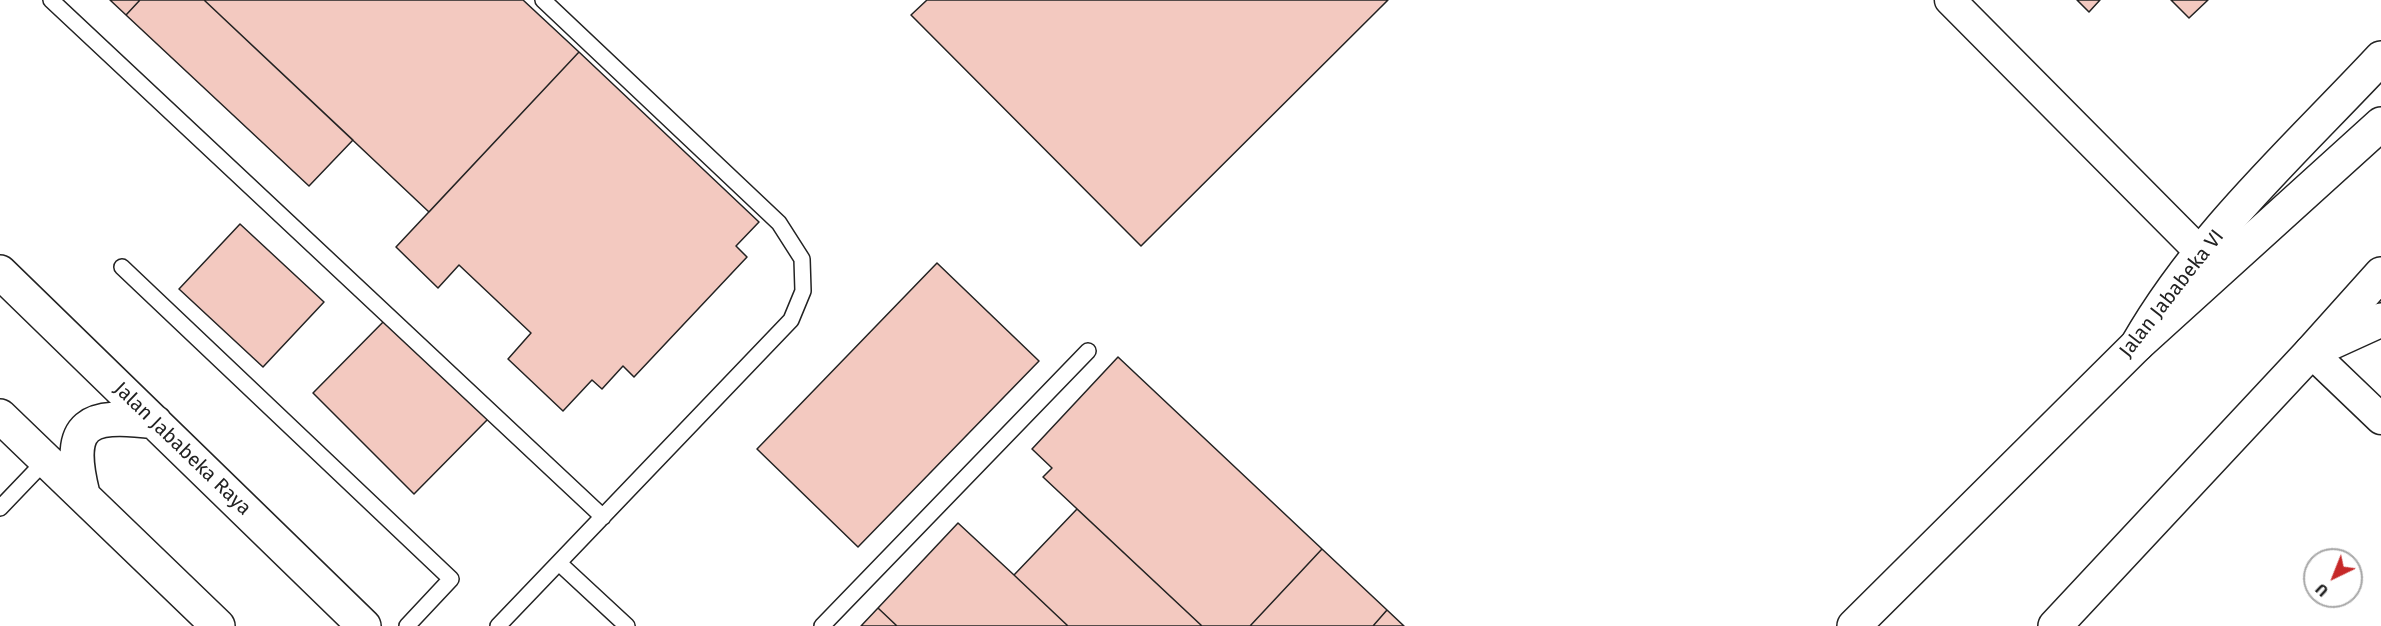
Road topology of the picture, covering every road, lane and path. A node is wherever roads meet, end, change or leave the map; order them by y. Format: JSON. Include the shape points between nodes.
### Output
{"nodes":[{"id":1,"x":51,"y":0,"type":"edge"},
{"id":2,"x":543,"y":0,"type":"edge"},
{"id":3,"x":1950,"y":0,"type":"edge"},
{"id":4,"x":2381,"y":58,"type":"edge"},
{"id":5,"x":2381,"y":124,"type":"edge"},
{"id":6,"x":2209,"y":262,"type":"junction"},
{"id":7,"x":122,"y":267,"type":"dead end"},
{"id":8,"x":0,"y":272,"type":"edge"},
{"id":9,"x":2381,"y":274,"type":"edge"},
{"id":10,"x":2381,"y":320,"type":"edge"},
{"id":11,"x":1088,"y":351,"type":"dead end"},
{"id":12,"x":2311,"y":352,"type":"junction"},
{"id":13,"x":0,"y":416,"type":"edge"},
{"id":14,"x":2381,"y":419,"type":"edge"},
{"id":15,"x":155,"y":422,"type":"junction"},
{"id":16,"x":46,"y":460,"type":"junction"},
{"id":17,"x":83,"y":494,"type":"junction"},
{"id":18,"x":0,"y":508,"type":"edge"},
{"id":19,"x":603,"y":517,"type":"junction"},
{"id":20,"x":559,"y":563,"type":"junction"},
{"id":21,"x":218,"y":626,"type":"edge"},
{"id":22,"x":364,"y":626,"type":"edge"},
{"id":23,"x":407,"y":626,"type":"edge"},
{"id":24,"x":498,"y":626,"type":"edge"},
{"id":25,"x":627,"y":626,"type":"edge"},
{"id":26,"x":822,"y":626,"type":"edge"},
{"id":27,"x":1854,"y":626,"type":"edge"},
{"id":28,"x":2055,"y":626,"type":"edge"}],
"edges":[{"from":1,"to":19,"type":"lane"},
{"from":2,"to":19,"type":"lane","via":[[779,223],[802,260],[803,291],[791,320]]},
{"from":3,"to":6,"type":"street"},
{"from":4,"to":6,"type":"main road","name":"Jalan Jababeka VI"},
{"from":5,"to":6,"type":"main road"},
{"from":6,"to":27,"type":"main road","name":"Jalan Jababeka VI","via":[[2137,345]]},
{"from":7,"to":23,"type":"lane","via":[[451,579]]},
{"from":8,"to":15,"type":"main road","name":"Jalan Jababeka Raya"},
{"from":9,"to":12,"type":"main road"},
{"from":10,"to":12,"type":"main road"},
{"from":11,"to":26,"type":"lane"},
{"from":12,"to":14,"type":"street"},
{"from":12,"to":28,"type":"main road"},
{"from":13,"to":16,"type":"main road"},
{"from":15,"to":17,"type":"main road","via":[[102,419],[86,429],[77,446],[76,465]]},
{"from":15,"to":22,"type":"main road","name":"Jalan Jababeka Raya"},
{"from":16,"to":17,"type":"main road"},
{"from":16,"to":18,"type":"lane"},
{"from":17,"to":21,"type":"main road"},
{"from":19,"to":20,"type":"lane"},
{"from":20,"to":24,"type":"lane"},
{"from":20,"to":25,"type":"lane"}]}
